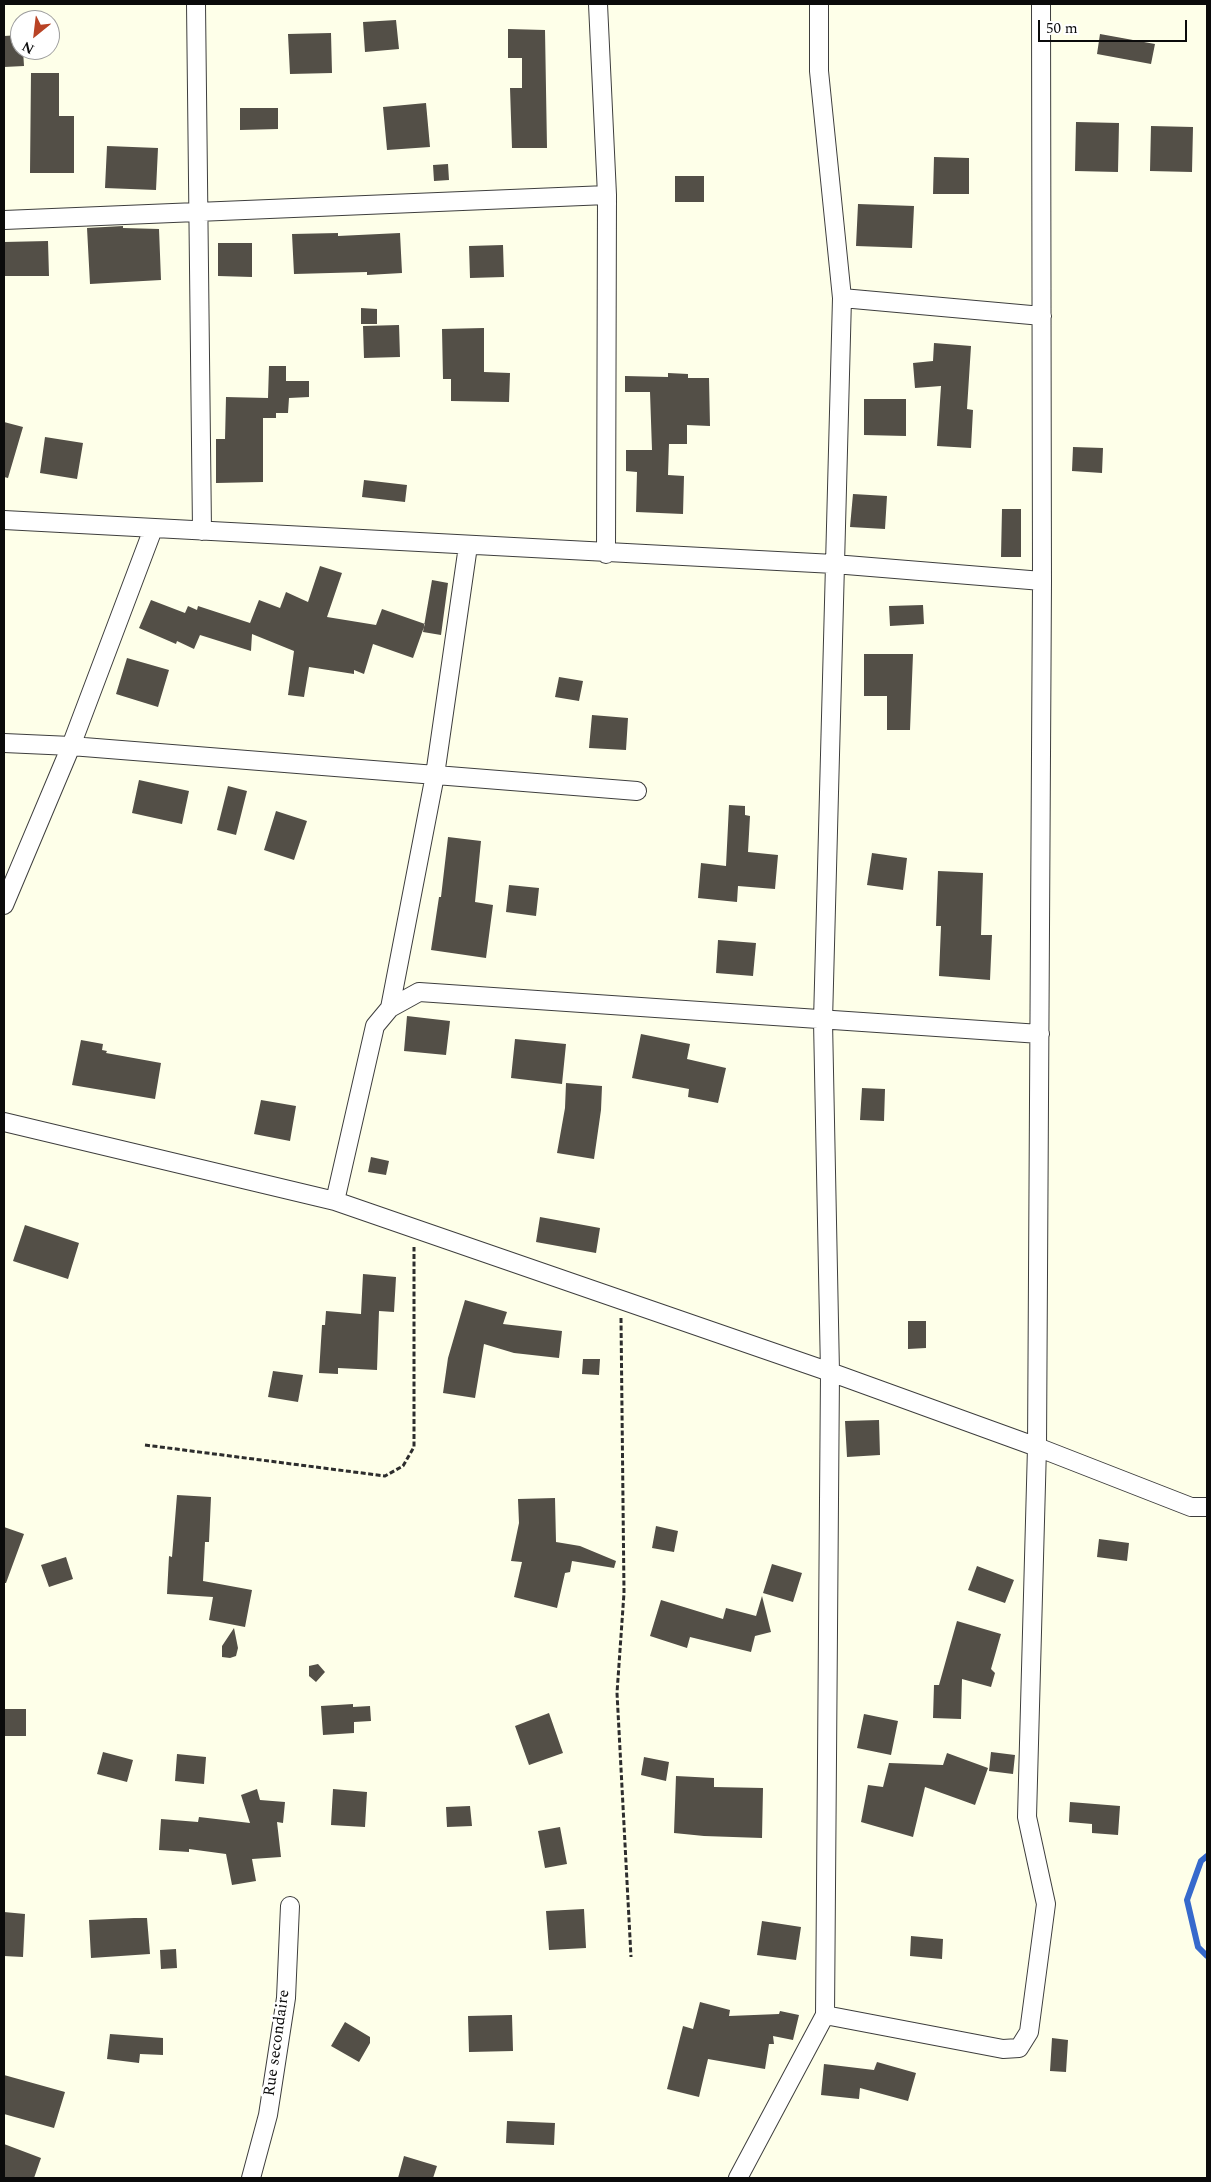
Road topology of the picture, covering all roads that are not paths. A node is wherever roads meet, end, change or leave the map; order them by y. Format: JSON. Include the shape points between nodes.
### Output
{"nodes":[{"id":1,"x":196,"y":4,"type":"edge"},
{"id":2,"x":598,"y":4,"type":"edge"},
{"id":3,"x":819,"y":4,"type":"edge"},
{"id":4,"x":1041,"y":4,"type":"edge"},
{"id":5,"x":607,"y":195,"type":"junction"},
{"id":6,"x":199,"y":212,"type":"junction"},
{"id":7,"x":4,"y":220,"type":"edge"},
{"id":8,"x":842,"y":298,"type":"junction"},
{"id":9,"x":1042,"y":316,"type":"junction"},
{"id":10,"x":4,"y":520,"type":"edge"},
{"id":11,"x":152,"y":529,"type":"junction"},
{"id":12,"x":202,"y":531,"type":"junction"},
{"id":13,"x":468,"y":546,"type":"junction"},
{"id":14,"x":606,"y":554,"type":"junction"},
{"id":15,"x":834,"y":564,"type":"junction"},
{"id":16,"x":1042,"y":581,"type":"junction"},
{"id":17,"x":4,"y":743,"type":"edge"},
{"id":18,"x":71,"y":746,"type":"junction"},
{"id":19,"x":435,"y":775,"type":"junction"},
{"id":20,"x":637,"y":791,"type":"dead end"},
{"id":21,"x":4,"y":905,"type":"edge"},
{"id":22,"x":390,"y":1008,"type":"junction"},
{"id":23,"x":823,"y":1021,"type":"junction"},
{"id":24,"x":1040,"y":1034,"type":"junction"},
{"id":25,"x":4,"y":1122,"type":"edge"},
{"id":26,"x":335,"y":1201,"type":"junction"},
{"id":27,"x":830,"y":1372,"type":"junction"},
{"id":28,"x":1037,"y":1447,"type":"junction"},
{"id":29,"x":1199,"y":1507,"type":"edge"},
{"id":30,"x":290,"y":1906,"type":"dead end"},
{"id":31,"x":825,"y":2015,"type":"junction"},
{"id":32,"x":251,"y":2178,"type":"edge"},
{"id":33,"x":738,"y":2178,"type":"edge"}],
"edges":[{"from":1,"to":6,"type":"street"},
{"from":2,"to":5,"type":"street"},
{"from":3,"to":8,"type":"street","via":[[818,71]]},
{"from":4,"to":9,"type":"street"},
{"from":5,"to":6,"type":"street"},
{"from":5,"to":14,"type":"street"},
{"from":6,"to":7,"type":"street"},
{"from":6,"to":12,"type":"street"},
{"from":8,"to":9,"type":"street"},
{"from":8,"to":15,"type":"street"},
{"from":9,"to":16,"type":"street"},
{"from":10,"to":11,"type":"street"},
{"from":11,"to":12,"type":"street"},
{"from":11,"to":18,"type":"street"},
{"from":12,"to":13,"type":"street"},
{"from":13,"to":14,"type":"street"},
{"from":13,"to":19,"type":"street"},
{"from":14,"to":15,"type":"street"},
{"from":15,"to":16,"type":"street"},
{"from":15,"to":23,"type":"street"},
{"from":16,"to":24,"type":"street"},
{"from":17,"to":18,"type":"street"},
{"from":18,"to":19,"type":"street"},
{"from":18,"to":21,"type":"street"},
{"from":19,"to":20,"type":"street"},
{"from":19,"to":22,"type":"street"},
{"from":22,"to":23,"type":"street","via":[[420,992]]},
{"from":22,"to":26,"type":"street","via":[[375,1026]]},
{"from":23,"to":24,"type":"street"},
{"from":23,"to":27,"type":"street"},
{"from":24,"to":28,"type":"street"},
{"from":25,"to":26,"type":"street"},
{"from":26,"to":27,"type":"street"},
{"from":27,"to":28,"type":"street"},
{"from":27,"to":31,"type":"street"},
{"from":28,"to":29,"type":"street"},
{"from":28,"to":31,"type":"street","via":[[1027,1817],[1046,1904],[1029,2032],[1019,2048],[1003,2049]]},
{"from":30,"to":32,"type":"street","name":"Rue secondaire","via":[[286,1998],[268,2115]]},
{"from":31,"to":33,"type":"street"}]}
